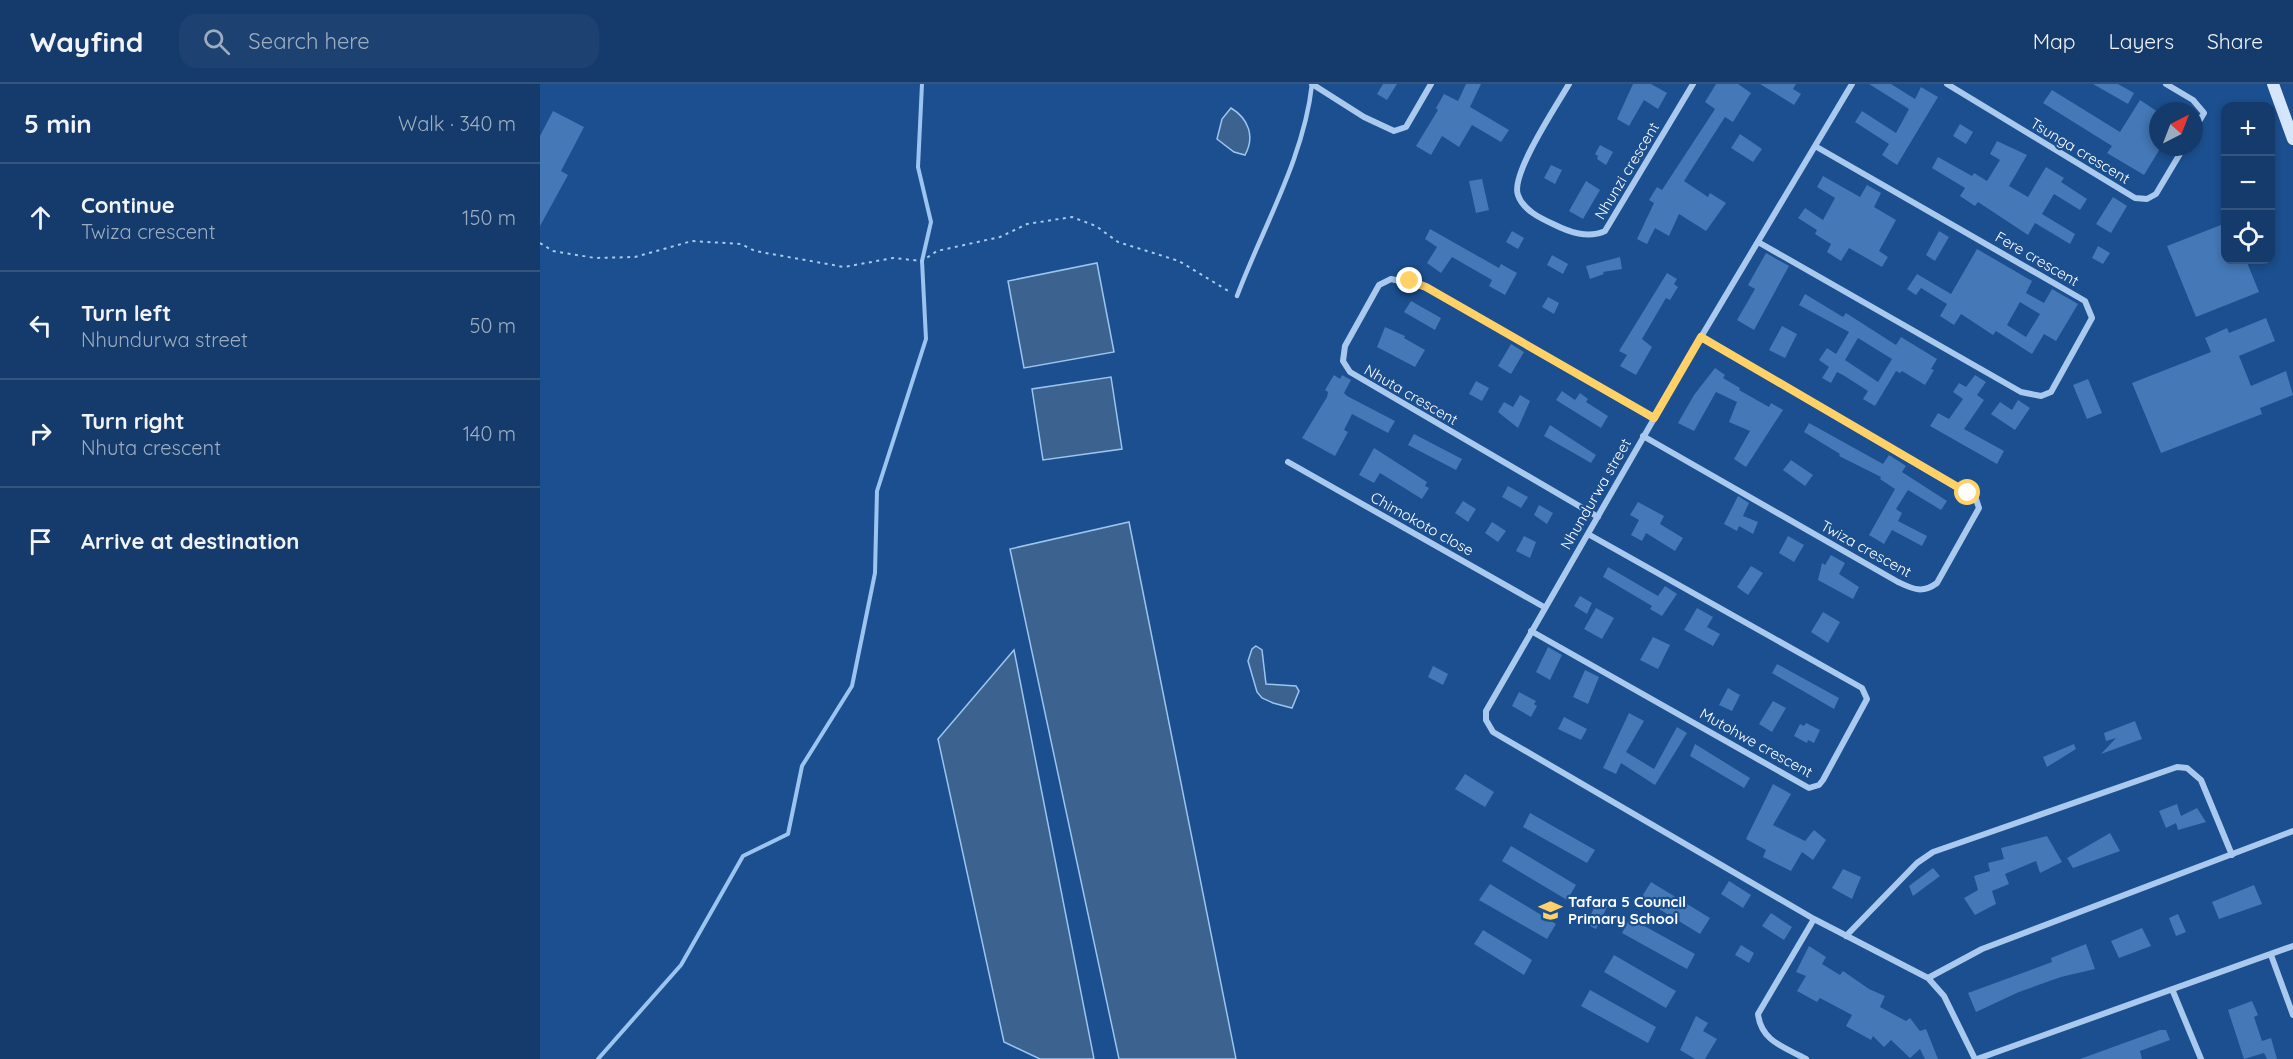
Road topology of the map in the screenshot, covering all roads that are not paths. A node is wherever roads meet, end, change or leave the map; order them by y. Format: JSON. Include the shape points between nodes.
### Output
{"nodes":[{"id":1,"x":1312,"y":84,"type":"edge"},
{"id":2,"x":1431,"y":84,"type":"edge"},
{"id":3,"x":1569,"y":84,"type":"edge"},
{"id":4,"x":1693,"y":84,"type":"edge"},
{"id":5,"x":1852,"y":84,"type":"edge"},
{"id":6,"x":1947,"y":84,"type":"edge"},
{"id":7,"x":2166,"y":84,"type":"edge"},
{"id":8,"x":2273,"y":84,"type":"edge"},
{"id":9,"x":2195,"y":102,"type":"edge"},
{"id":10,"x":2293,"y":139,"type":"edge"},
{"id":11,"x":1815,"y":146,"type":"junction"},
{"id":12,"x":2179,"y":156,"type":"edge"},
{"id":13,"x":1758,"y":242,"type":"junction"},
{"id":14,"x":1237,"y":296,"type":"road end"},
{"id":15,"x":1701,"y":337,"type":"junction"},
{"id":16,"x":1654,"y":418,"type":"junction"},
{"id":17,"x":1643,"y":436,"type":"junction"},
{"id":18,"x":1288,"y":462,"type":"dead end"},
{"id":19,"x":1598,"y":517,"type":"junction"},
{"id":20,"x":1588,"y":534,"type":"junction"},
{"id":21,"x":1544,"y":607,"type":"junction"},
{"id":22,"x":1531,"y":631,"type":"junction"},
{"id":23,"x":2293,"y":831,"type":"edge"},
{"id":24,"x":2232,"y":855,"type":"junction"},
{"id":25,"x":1814,"y":919,"type":"junction"},
{"id":26,"x":1846,"y":936,"type":"junction"},
{"id":27,"x":2293,"y":946,"type":"edge"},
{"id":28,"x":2271,"y":955,"type":"junction"},
{"id":29,"x":1928,"y":978,"type":"junction"},
{"id":30,"x":2172,"y":990,"type":"junction"},
{"id":31,"x":2293,"y":1015,"type":"edge"},
{"id":32,"x":1806,"y":1059,"type":"edge"},
{"id":33,"x":1976,"y":1059,"type":"edge"},
{"id":34,"x":2201,"y":1059,"type":"edge"}],
"edges":[{"from":1,"to":2,"type":"street","via":[[1394,131],[1406,127]]},
{"from":1,"to":14,"type":"lane","via":[[1309,112]]},
{"from":3,"to":4,"type":"street","name":"Nhunzi crescent","via":[[1518,173],[1518,195],[1539,218],[1567,231],[1589,235],[1605,231]]},
{"from":5,"to":11,"type":"street","name":"Nhundurwa street"},
{"from":6,"to":12,"type":"street","name":"Tsunga crescent","via":[[2134,198],[2147,199],[2156,194]]},
{"from":7,"to":9,"type":"street"},
{"from":8,"to":10,"type":"street"},
{"from":11,"to":13,"type":"street","name":"Nhundurwa street"},
{"from":11,"to":13,"type":"street","name":"Fere crescent","via":[[2085,301],[2092,318],[2051,393],[2041,396],[2021,392]]},
{"from":13,"to":15,"type":"street","name":"Nhundurwa street"},
{"from":15,"to":16,"type":"street","name":"Nhundurwa street"},
{"from":15,"to":17,"type":"street","name":"Twiza crescent","via":[[1976,499],[1979,508],[1937,583],[1929,589],[1917,590],[1898,582]]},
{"from":16,"to":17,"type":"street","name":"Nhundurwa street"},
{"from":16,"to":19,"type":"street","name":"Nhuta crescent","via":[[1426,287],[1391,279],[1379,285],[1345,346],[1343,361],[1350,372]]},
{"from":17,"to":19,"type":"street","name":"Nhundurwa street"},
{"from":18,"to":21,"type":"street","name":"Chimokoto close"},
{"from":19,"to":20,"type":"street","name":"Nhundurwa street"},
{"from":20,"to":21,"type":"street","name":"Nhundurwa street"},
{"from":20,"to":22,"type":"street","name":"Mutohwe crescent","via":[[1862,688],[1867,699],[1823,780],[1809,788]]},
{"from":21,"to":22,"type":"street","name":"Nhundurwa street"},
{"from":22,"to":25,"type":"street","name":"Nhundurwa street","via":[[1486,711],[1493,732]]},
{"from":23,"to":24,"type":"street"},
{"from":24,"to":26,"type":"street","via":[[2200,780],[2187,768],[2177,767],[1932,852]]},
{"from":24,"to":29,"type":"street","via":[[1982,949]]},
{"from":25,"to":26,"type":"street"},
{"from":25,"to":32,"type":"street","via":[[1758,1014],[1759,1028],[1765,1035]]},
{"from":26,"to":29,"type":"street"},
{"from":27,"to":28,"type":"street"},
{"from":28,"to":30,"type":"street"},
{"from":28,"to":31,"type":"street"},
{"from":29,"to":33,"type":"street","via":[[1944,996]]},
{"from":30,"to":33,"type":"street"},
{"from":30,"to":34,"type":"street"}]}
